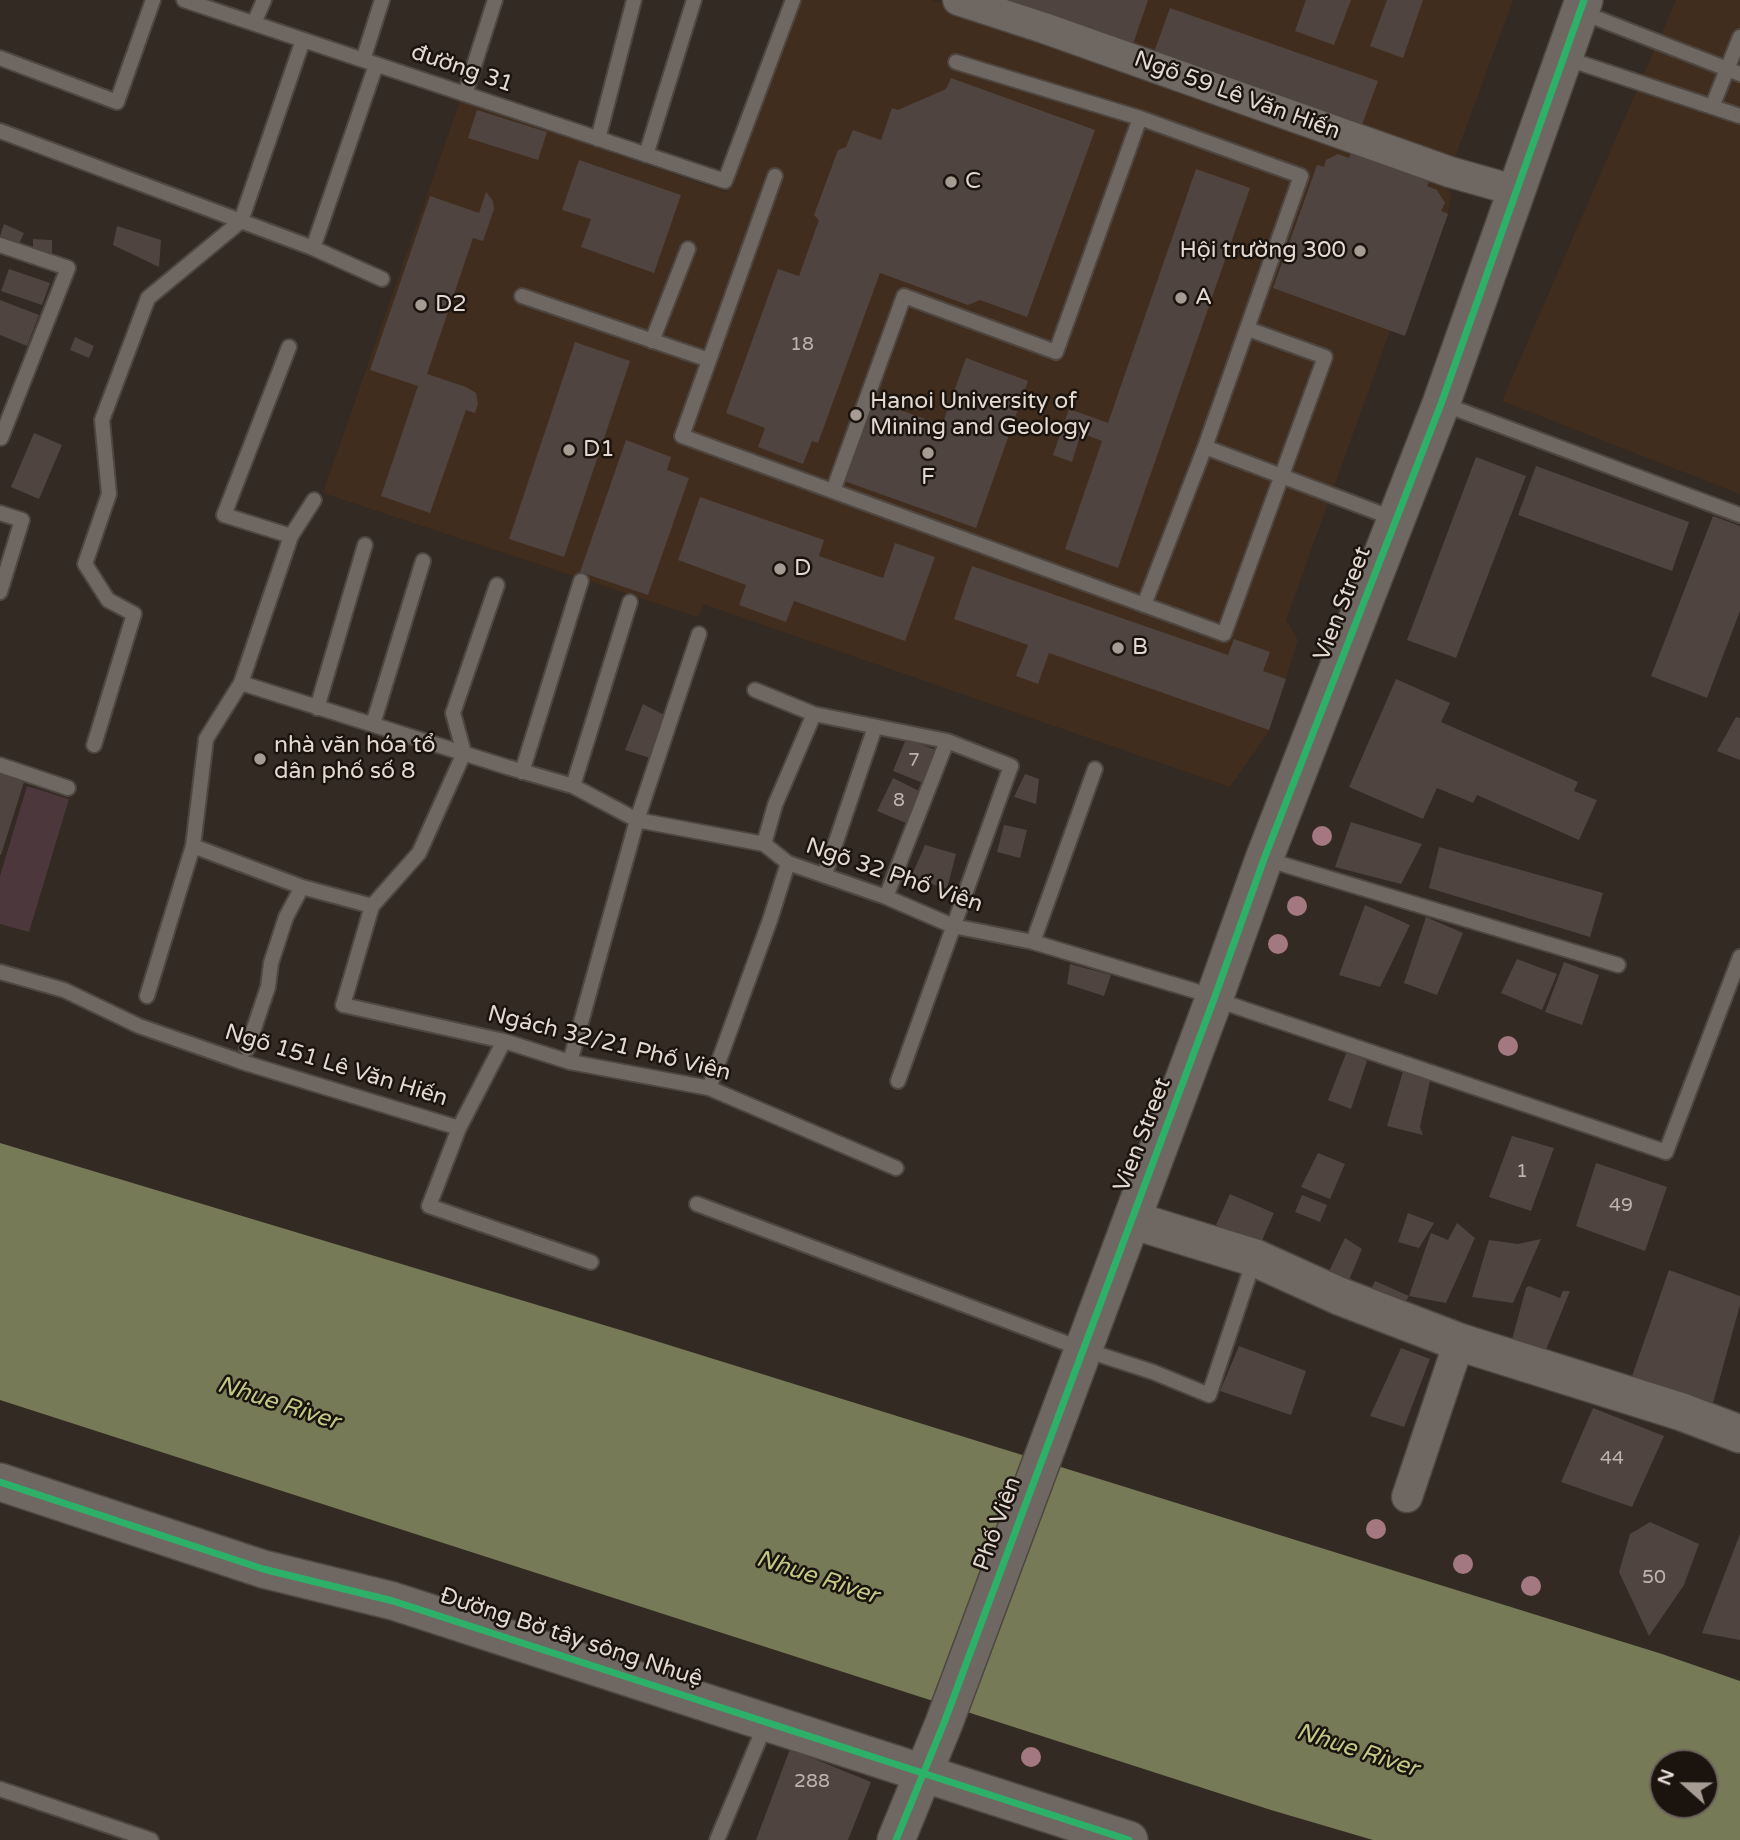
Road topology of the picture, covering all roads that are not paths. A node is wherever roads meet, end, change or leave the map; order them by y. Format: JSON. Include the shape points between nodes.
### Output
{"nodes":[{"id":1,"x":153,"y":0,"type":"edge"},
{"id":2,"x":184,"y":0,"type":"edge"},
{"id":3,"x":264,"y":0,"type":"edge"},
{"id":4,"x":382,"y":0,"type":"edge"},
{"id":5,"x":495,"y":0,"type":"edge"},
{"id":6,"x":634,"y":0,"type":"edge"},
{"id":7,"x":694,"y":0,"type":"edge"},
{"id":8,"x":793,"y":0,"type":"edge"},
{"id":9,"x":958,"y":0,"type":"edge"},
{"id":10,"x":1582,"y":6,"type":"edge"},
{"id":11,"x":254,"y":23,"type":"junction"},
{"id":12,"x":1740,"y":37,"type":"edge"},
{"id":13,"x":303,"y":40,"type":"junction"},
{"id":14,"x":0,"y":58,"type":"edge"},
{"id":15,"x":1564,"y":58,"type":"junction"},
{"id":16,"x":370,"y":62,"type":"junction"},
{"id":17,"x":956,"y":62,"type":"dead end"},
{"id":18,"x":1734,"y":71,"type":"edge"},
{"id":19,"x":465,"y":94,"type":"junction"},
{"id":20,"x":1712,"y":107,"type":"junction"},
{"id":21,"x":1740,"y":116,"type":"edge"},
{"id":22,"x":1140,"y":118,"type":"junction"},
{"id":23,"x":0,"y":131,"type":"edge"},
{"id":24,"x":598,"y":139,"type":"junction"},
{"id":25,"x":646,"y":155,"type":"junction"},
{"id":26,"x":775,"y":176,"type":"dead end"},
{"id":27,"x":1517,"y":191,"type":"junction"},
{"id":28,"x":241,"y":221,"type":"junction"},
{"id":29,"x":0,"y":245,"type":"edge"},
{"id":30,"x":313,"y":248,"type":"junction"},
{"id":31,"x":688,"y":249,"type":"dead end"},
{"id":32,"x":382,"y":279,"type":"dead end"},
{"id":33,"x":522,"y":296,"type":"dead end"},
{"id":34,"x":1248,"y":329,"type":"junction"},
{"id":35,"x":652,"y":341,"type":"junction"},
{"id":36,"x":289,"y":347,"type":"dead end"},
{"id":37,"x":709,"y":360,"type":"junction"},
{"id":38,"x":1441,"y":404,"type":"junction"},
{"id":39,"x":1,"y":438,"type":"edge"},
{"id":40,"x":1205,"y":447,"type":"junction"},
{"id":41,"x":1282,"y":475,"type":"junction"},
{"id":42,"x":833,"y":491,"type":"junction"},
{"id":43,"x":314,"y":500,"type":"dead end"},
{"id":44,"x":0,"y":513,"type":"edge"},
{"id":45,"x":1740,"y":515,"type":"edge"},
{"id":46,"x":1396,"y":519,"type":"junction"},
{"id":47,"x":291,"y":536,"type":"junction"},
{"id":48,"x":365,"y":545,"type":"dead end"},
{"id":49,"x":424,"y":562,"type":"dead end"},
{"id":50,"x":581,"y":581,"type":"dead end"},
{"id":51,"x":497,"y":585,"type":"dead end"},
{"id":52,"x":0,"y":592,"type":"edge"},
{"id":53,"x":630,"y":602,"type":"dead end"},
{"id":54,"x":1144,"y":605,"type":"junction"},
{"id":55,"x":699,"y":634,"type":"dead end"},
{"id":56,"x":241,"y":683,"type":"junction"},
{"id":57,"x":755,"y":690,"type":"dead end"},
{"id":58,"x":317,"y":708,"type":"junction"},
{"id":59,"x":814,"y":714,"type":"junction"},
{"id":60,"x":373,"y":724,"type":"junction"},
{"id":61,"x":875,"y":727,"type":"junction"},
{"id":62,"x":947,"y":741,"type":"junction"},
{"id":63,"x":94,"y":745,"type":"dead end"},
{"id":64,"x":464,"y":753,"type":"junction"},
{"id":65,"x":0,"y":765,"type":"edge"},
{"id":66,"x":1096,"y":769,"type":"dead end"},
{"id":67,"x":522,"y":772,"type":"junction"},
{"id":68,"x":573,"y":786,"type":"junction"},
{"id":69,"x":68,"y":788,"type":"dead end"},
{"id":70,"x":637,"y":820,"type":"junction"},
{"id":71,"x":764,"y":844,"type":"junction"},
{"id":72,"x":193,"y":846,"type":"junction"},
{"id":73,"x":1264,"y":859,"type":"junction"},
{"id":74,"x":788,"y":863,"type":"junction"},
{"id":75,"x":825,"y":874,"type":"junction"},
{"id":76,"x":302,"y":887,"type":"junction"},
{"id":77,"x":886,"y":897,"type":"junction"},
{"id":78,"x":372,"y":906,"type":"junction"},
{"id":79,"x":953,"y":926,"type":"junction"},
{"id":80,"x":1033,"y":942,"type":"junction"},
{"id":81,"x":1740,"y":957,"type":"edge"},
{"id":82,"x":1618,"y":965,"type":"dead end"},
{"id":83,"x":0,"y":972,"type":"edge"},
{"id":84,"x":147,"y":996,"type":"dead end"},
{"id":85,"x":1214,"y":999,"type":"junction"},
{"id":86,"x":504,"y":1041,"type":"junction"},
{"id":87,"x":247,"y":1049,"type":"dead end"},
{"id":88,"x":570,"y":1062,"type":"junction"},
{"id":89,"x":898,"y":1081,"type":"dead end"},
{"id":90,"x":709,"y":1088,"type":"junction"},
{"id":91,"x":459,"y":1128,"type":"junction"},
{"id":92,"x":896,"y":1168,"type":"dead end"},
{"id":93,"x":697,"y":1204,"type":"dead end"},
{"id":94,"x":1132,"y":1220,"type":"junction"},
{"id":95,"x":1255,"y":1258,"type":"junction"},
{"id":96,"x":591,"y":1262,"type":"dead end"},
{"id":97,"x":1459,"y":1342,"type":"junction"},
{"id":98,"x":1082,"y":1349,"type":"junction"},
{"id":99,"x":1740,"y":1434,"type":"edge"},
{"id":100,"x":0,"y":1482,"type":"edge"},
{"id":101,"x":1407,"y":1496,"type":"dead end"},
{"id":102,"x":767,"y":1722,"type":"junction"},
{"id":103,"x":923,"y":1774,"type":"junction"},
{"id":104,"x":0,"y":1789,"type":"edge"},
{"id":105,"x":151,"y":1840,"type":"edge"},
{"id":106,"x":717,"y":1840,"type":"edge"},
{"id":107,"x":896,"y":1840,"type":"edge"},
{"id":108,"x":1129,"y":1840,"type":"edge"}],
"edges":[{"from":1,"to":14,"type":"lane","via":[[117,102]]},
{"from":2,"to":11,"type":"lane","name":"đường 31"},
{"from":3,"to":11,"type":"lane"},
{"from":4,"to":16,"type":"lane"},
{"from":5,"to":19,"type":"lane"},
{"from":6,"to":24,"type":"lane"},
{"from":7,"to":25,"type":"lane"},
{"from":8,"to":25,"type":"lane","name":"đường 31","via":[[725,181]]},
{"from":9,"to":27,"type":"street","name":"Ngõ 59 Lê Văn Hiến","via":[[1450,172]]},
{"from":10,"to":15,"type":"street","name":"Vien Street"},
{"from":10,"to":18,"type":"lane"},
{"from":11,"to":13,"type":"lane","name":"đường 31"},
{"from":12,"to":18,"type":"lane"},
{"from":13,"to":16,"type":"lane","name":"đường 31"},
{"from":13,"to":28,"type":"lane"},
{"from":15,"to":20,"type":"lane"},
{"from":15,"to":27,"type":"street","name":"Vien Street"},
{"from":16,"to":19,"type":"lane","name":"đường 31"},
{"from":16,"to":30,"type":"lane"},
{"from":17,"to":22,"type":"lane"},
{"from":18,"to":20,"type":"lane"},
{"from":19,"to":24,"type":"lane","name":"đường 31"},
{"from":20,"to":21,"type":"lane"},
{"from":22,"to":34,"type":"lane","via":[[1301,176]]},
{"from":22,"to":42,"type":"lane","via":[[1056,352],[904,296]]},
{"from":23,"to":28,"type":"lane"},
{"from":24,"to":25,"type":"lane","name":"đường 31"},
{"from":26,"to":37,"type":"lane"},
{"from":27,"to":38,"type":"street","name":"Vien Street"},
{"from":28,"to":30,"type":"lane"},
{"from":28,"to":63,"type":"lane","via":[[148,298],[103,420],[109,494],[85,564],[108,600],[134,614]]},
{"from":29,"to":39,"type":"lane","via":[[68,268]]},
{"from":30,"to":32,"type":"lane"},
{"from":31,"to":35,"type":"lane"},
{"from":33,"to":35,"type":"lane"},
{"from":34,"to":40,"type":"lane"},
{"from":34,"to":41,"type":"lane","via":[[1325,357]]},
{"from":35,"to":37,"type":"lane"},
{"from":36,"to":47,"type":"lane","via":[[224,515]]},
{"from":37,"to":42,"type":"lane","via":[[682,436]]},
{"from":38,"to":45,"type":"lane"},
{"from":38,"to":46,"type":"street","name":"Vien Street"},
{"from":40,"to":41,"type":"lane"},
{"from":40,"to":54,"type":"lane"},
{"from":41,"to":46,"type":"lane"},
{"from":41,"to":54,"type":"lane","via":[[1224,634]]},
{"from":42,"to":54,"type":"lane"},
{"from":43,"to":47,"type":"lane"},
{"from":44,"to":52,"type":"lane","via":[[22,520]]},
{"from":46,"to":73,"type":"street","name":"Vien Street"},
{"from":47,"to":56,"type":"lane"},
{"from":48,"to":58,"type":"lane"},
{"from":49,"to":60,"type":"lane"},
{"from":50,"to":67,"type":"lane"},
{"from":51,"to":64,"type":"lane","via":[[453,713]]},
{"from":53,"to":68,"type":"lane"},
{"from":55,"to":70,"type":"lane"},
{"from":56,"to":58,"type":"lane","name":"Ngõ 32 Phố Viên"},
{"from":56,"to":72,"type":"lane","via":[[206,740]]},
{"from":57,"to":59,"type":"lane"},
{"from":58,"to":60,"type":"lane","name":"Ngõ 32 Phố Viên"},
{"from":59,"to":61,"type":"lane"},
{"from":59,"to":71,"type":"lane","via":[[775,805]]},
{"from":60,"to":64,"type":"lane","name":"Ngõ 32 Phố Viên"},
{"from":61,"to":62,"type":"lane"},
{"from":61,"to":75,"type":"lane"},
{"from":62,"to":77,"type":"lane"},
{"from":62,"to":79,"type":"lane","via":[[1011,766]]},
{"from":64,"to":67,"type":"lane","name":"Ngõ 32 Phố Viên"},
{"from":64,"to":78,"type":"lane","via":[[419,853]]},
{"from":65,"to":69,"type":"lane"},
{"from":66,"to":80,"type":"lane"},
{"from":67,"to":68,"type":"lane","name":"Ngõ 32 Phố Viên"},
{"from":68,"to":70,"type":"lane","name":"Ngõ 32 Phố Viên"},
{"from":70,"to":71,"type":"lane","name":"Ngõ 32 Phố Viên"},
{"from":70,"to":88,"type":"lane"},
{"from":71,"to":74,"type":"lane","name":"Ngõ 32 Phố Viên"},
{"from":72,"to":76,"type":"lane"},
{"from":72,"to":84,"type":"lane"},
{"from":73,"to":82,"type":"lane"},
{"from":73,"to":85,"type":"street","name":"Vien Street"},
{"from":74,"to":75,"type":"lane","name":"Ngõ 32 Phố Viên"},
{"from":74,"to":90,"type":"lane"},
{"from":75,"to":77,"type":"lane","name":"Ngõ 32 Phố Viên"},
{"from":76,"to":78,"type":"lane"},
{"from":76,"to":87,"type":"lane","via":[[286,917]]},
{"from":77,"to":79,"type":"lane","name":"Ngõ 32 Phố Viên"},
{"from":78,"to":86,"type":"lane","name":"Ngách 32/21 Phố Viên","via":[[343,1005]]},
{"from":79,"to":80,"type":"lane","name":"Ngõ 32 Phố Viên"},
{"from":79,"to":89,"type":"lane"},
{"from":80,"to":85,"type":"lane","name":"Ngõ 32 Phố Viên"},
{"from":81,"to":85,"type":"lane","name":"Ngõ 32 Phố Viên","via":[[1666,1152]]},
{"from":83,"to":91,"type":"lane","name":"Ngõ 151 Lê Văn Hiến","via":[[64,990],[139,1026],[242,1062]]},
{"from":85,"to":94,"type":"street","name":"Vien Street"},
{"from":86,"to":88,"type":"lane","name":"Ngách 32/21 Phố Viên"},
{"from":86,"to":91,"type":"lane"},
{"from":88,"to":90,"type":"lane","name":"Ngách 32/21 Phố Viên"},
{"from":90,"to":92,"type":"lane","name":"Ngách 32/21 Phố Viên"},
{"from":91,"to":96,"type":"lane","name":"Ngõ 151 Lê Văn Hiến","via":[[429,1206]]},
{"from":93,"to":98,"type":"lane"},
{"from":94,"to":95,"type":"street","name":"Vien Street"},
{"from":94,"to":98,"type":"street","name":"Phố Viên"},
{"from":95,"to":97,"type":"street","name":"Vien Street"},
{"from":95,"to":98,"type":"lane","via":[[1209,1395]]},
{"from":97,"to":99,"type":"street","name":"Vien Street"},
{"from":97,"to":101,"type":"street"},
{"from":98,"to":103,"type":"street","name":"Phố Viên"},
{"from":100,"to":102,"type":"street","name":"Đường Bờ tây sông Nhuệ","via":[[263,1569],[393,1601]]},
{"from":102,"to":103,"type":"street","name":"Đường Bờ tây sông Nhuệ"},
{"from":102,"to":106,"type":"lane"},
{"from":103,"to":107,"type":"street","name":"Phố Viên"},
{"from":103,"to":108,"type":"street","name":"Đường Bờ tây sông Nhuệ"},
{"from":104,"to":105,"type":"lane"}]}
